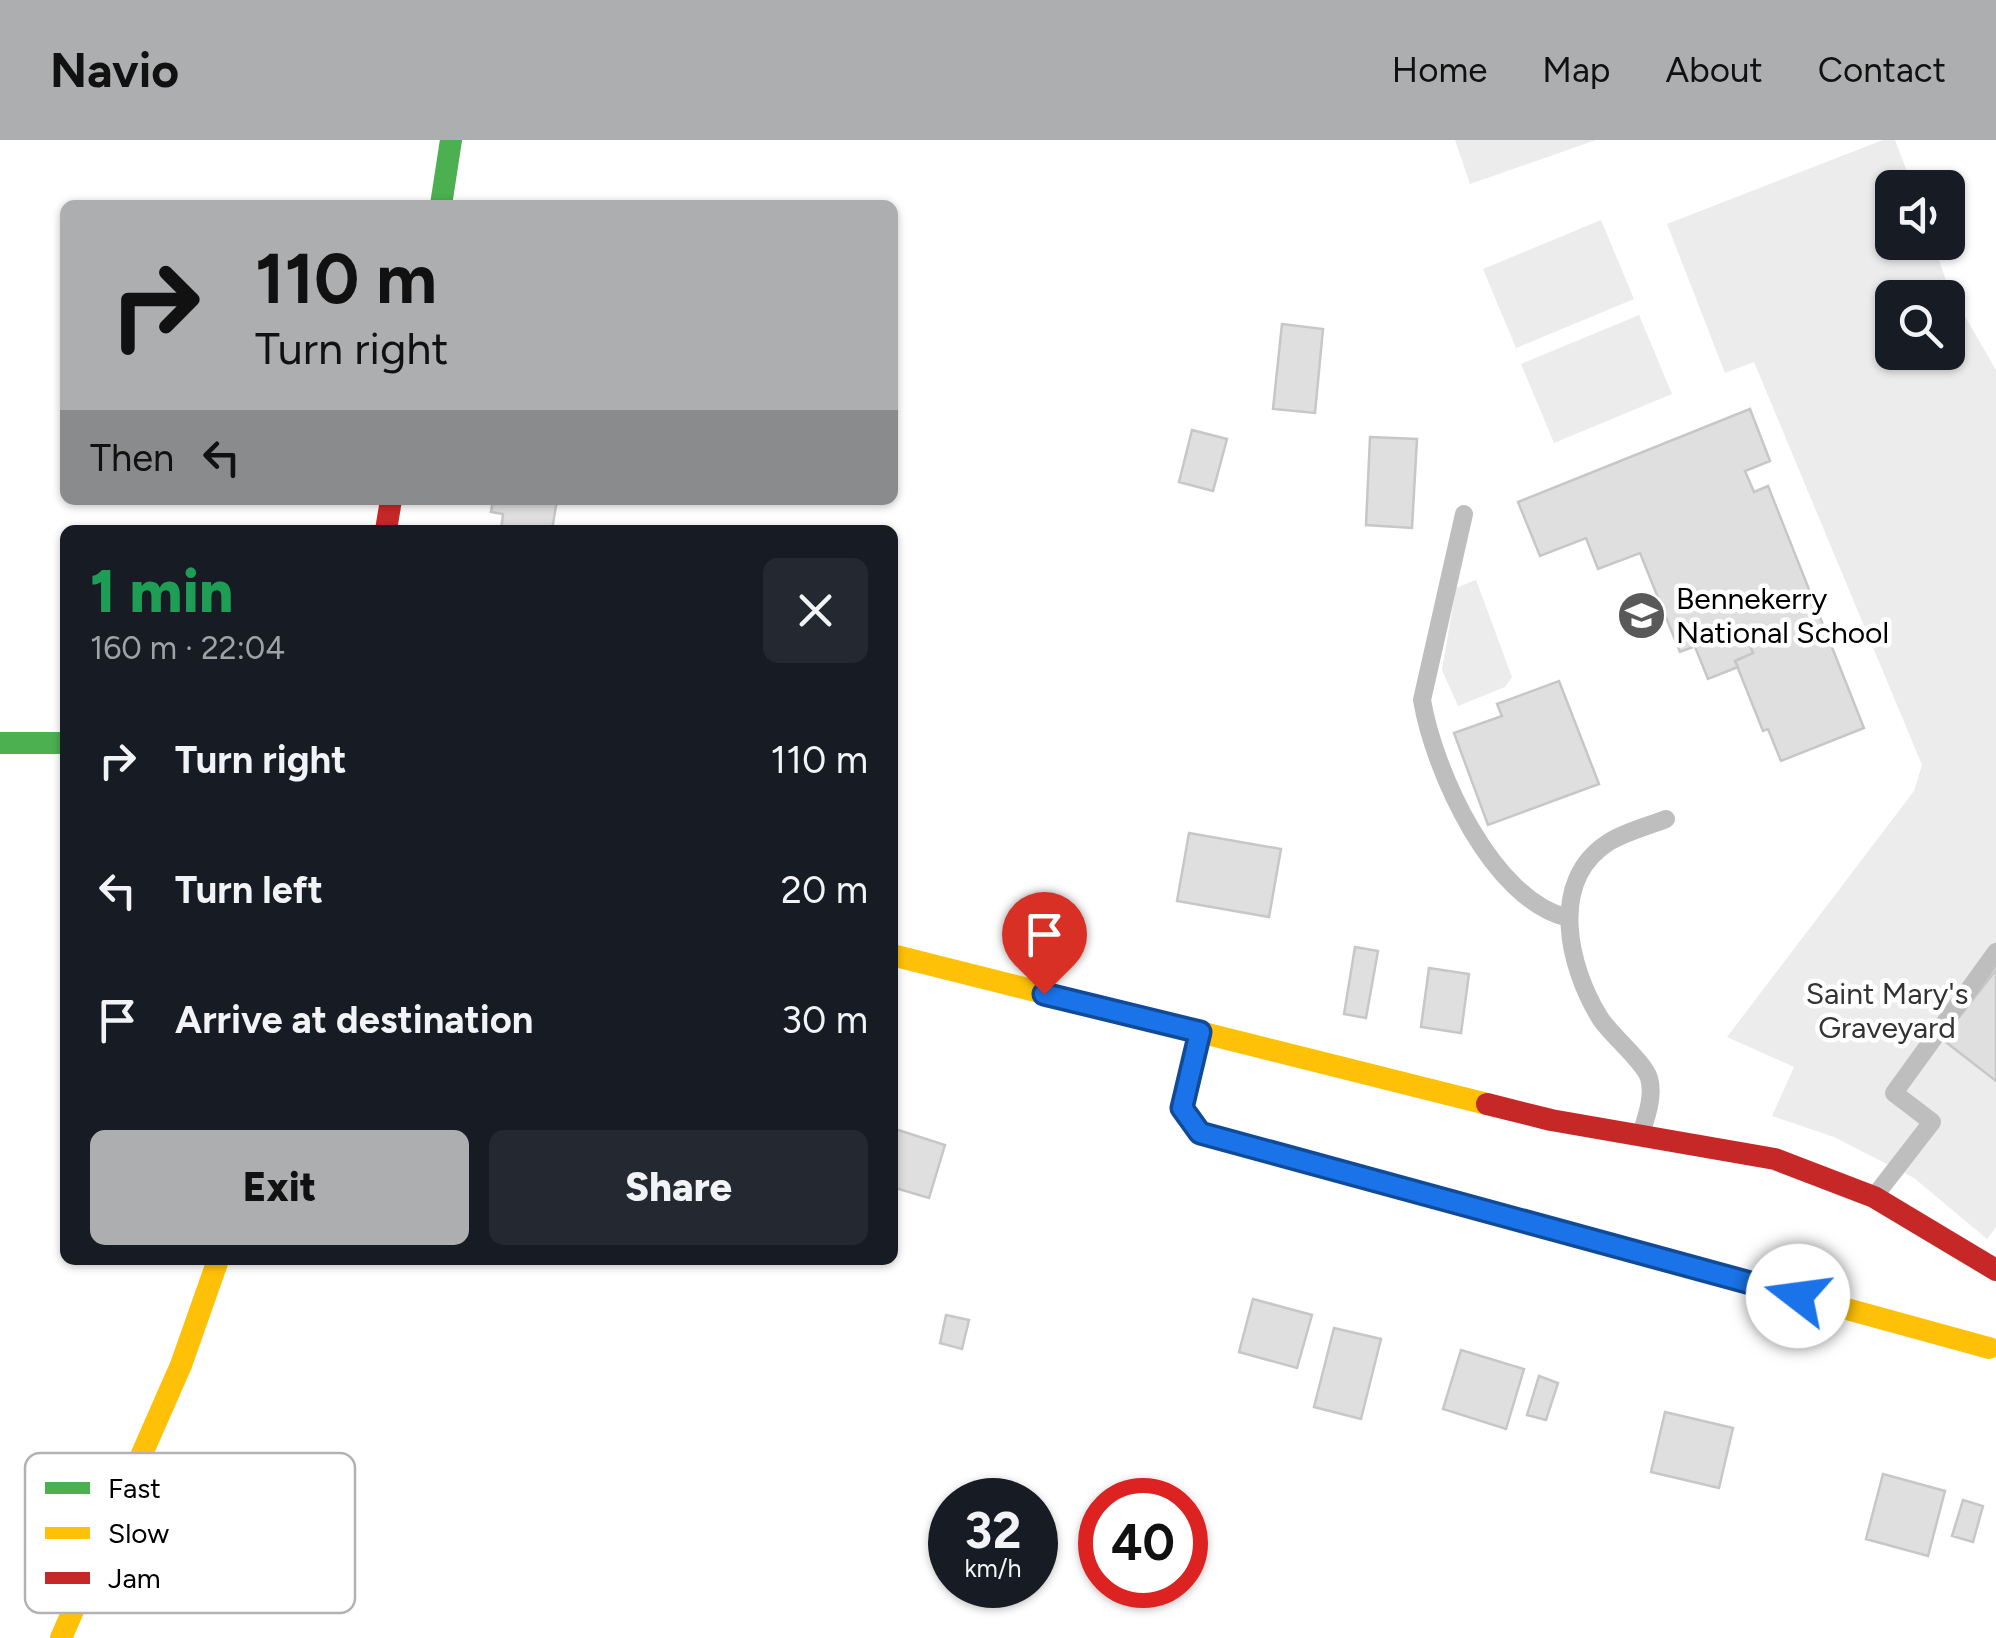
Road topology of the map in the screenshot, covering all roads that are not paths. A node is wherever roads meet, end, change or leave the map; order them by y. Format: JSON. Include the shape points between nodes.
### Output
{"nodes":[{"id":1,"x":452,"y":140,"type":"edge"},
{"id":2,"x":441,"y":200,"type":"edge"},
{"id":3,"x":1464,"y":514,"type":"dead end"},
{"id":4,"x":0,"y":743,"type":"edge"},
{"id":5,"x":60,"y":743,"type":"edge"},
{"id":6,"x":1666,"y":818,"type":"dead end"},
{"id":7,"x":1568,"y":918,"type":"junction"},
{"id":8,"x":1996,"y":952,"type":"edge"},
{"id":9,"x":898,"y":956,"type":"edge"},
{"id":10,"x":1200,"y":1032,"type":"junction"},
{"id":11,"x":1640,"y":1136,"type":"junction"},
{"id":12,"x":1874,"y":1197,"type":"junction"},
{"id":13,"x":216,"y":1265,"type":"edge"},
{"id":14,"x":1996,"y":1270,"type":"edge"},
{"id":15,"x":1989,"y":1348,"type":"dead end"},
{"id":16,"x":142,"y":1453,"type":"edge"},
{"id":17,"x":71,"y":1613,"type":"edge"},
{"id":18,"x":60,"y":1638,"type":"edge"}],
"edges":[{"from":1,"to":2,"type":"street"},
{"from":3,"to":7,"type":"lane","via":[[1422,700],[1426,720],[1442,774],[1469,827],[1544,912]]},
{"from":4,"to":5,"type":"street"},
{"from":6,"to":7,"type":"lane","via":[[1608,842],[1588,862]]},
{"from":7,"to":11,"type":"lane","via":[[1581,981],[1601,1019],[1648,1074],[1651,1094]]},
{"from":8,"to":12,"type":"lane","via":[[1894,1093],[1932,1122]]},
{"from":9,"to":10,"type":"street"},
{"from":10,"to":11,"type":"street"},
{"from":10,"to":15,"type":"street","via":[[1182,1108],[1200,1133]]},
{"from":11,"to":12,"type":"street","via":[[1774,1159]]},
{"from":12,"to":14,"type":"street"},
{"from":13,"to":16,"type":"street"},
{"from":17,"to":18,"type":"street"}]}
